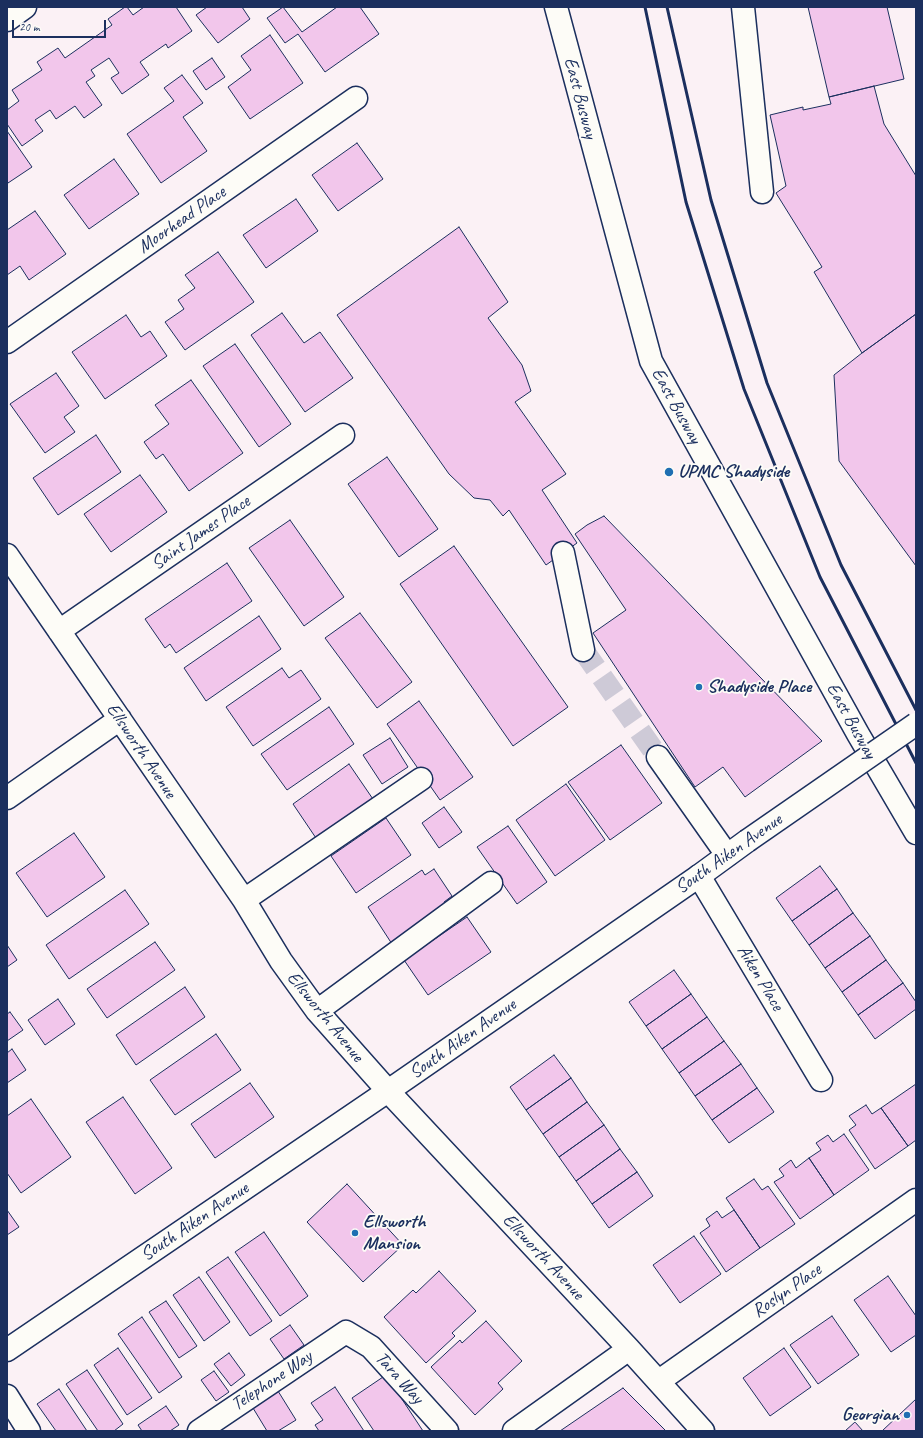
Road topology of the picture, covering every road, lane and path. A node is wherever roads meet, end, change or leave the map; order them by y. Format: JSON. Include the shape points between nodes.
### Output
{"nodes":[{"id":1,"x":25,"y":7,"type":"edge"},
{"id":2,"x":556,"y":7,"type":"edge"},
{"id":3,"x":743,"y":7,"type":"edge"},
{"id":4,"x":7,"y":20,"type":"edge"},
{"id":5,"x":356,"y":98,"type":"dead end"},
{"id":6,"x":762,"y":192,"type":"dead end"},
{"id":7,"x":7,"y":342,"type":"edge"},
{"id":8,"x":342,"y":435,"type":"dead end"},
{"id":9,"x":563,"y":553,"type":"dead end"},
{"id":10,"x":7,"y":555,"type":"edge"},
{"id":11,"x":59,"y":631,"type":"junction"},
{"id":12,"x":583,"y":650,"type":"tunnel mouth"},
{"id":13,"x":120,"y":719,"type":"junction"},
{"id":14,"x":916,"y":724,"type":"edge"},
{"id":15,"x":658,"y":757,"type":"tunnel mouth"},
{"id":16,"x":421,"y":779,"type":"dead end"},
{"id":17,"x":7,"y":798,"type":"edge"},
{"id":18,"x":916,"y":834,"type":"edge"},
{"id":19,"x":727,"y":855,"type":"junction"},
{"id":20,"x":699,"y":876,"type":"junction"},
{"id":21,"x":491,"y":883,"type":"dead end"},
{"id":22,"x":244,"y":900,"type":"junction"},
{"id":23,"x":317,"y":1011,"type":"junction"},
{"id":24,"x":821,"y":1080,"type":"dead end"},
{"id":25,"x":388,"y":1091,"type":"junction"},
{"id":26,"x":916,"y":1200,"type":"edge"},
{"id":27,"x":346,"y":1332,"type":"joint"},
{"id":28,"x":629,"y":1349,"type":"junction"},
{"id":29,"x":7,"y":1350,"type":"edge"},
{"id":30,"x":659,"y":1381,"type":"junction"},
{"id":31,"x":7,"y":1396,"type":"edge"},
{"id":32,"x":29,"y":1431,"type":"edge"},
{"id":33,"x":199,"y":1431,"type":"edge"},
{"id":34,"x":447,"y":1431,"type":"edge"},
{"id":35,"x":514,"y":1431,"type":"edge"},
{"id":36,"x":703,"y":1431,"type":"edge"}],
"edges":[{"from":1,"to":4,"type":"street"},
{"from":2,"to":18,"type":"street","name":"East Busway","via":[[651,361]]},
{"from":3,"to":6,"type":"street"},
{"from":5,"to":7,"type":"street","name":"Moorhead Place"},
{"from":8,"to":11,"type":"street","name":"Saint James Place"},
{"from":9,"to":12,"type":"street"},
{"from":10,"to":11,"type":"street","name":"Ellsworth Avenue"},
{"from":11,"to":13,"type":"street","name":"Ellsworth Avenue"},
{"from":13,"to":17,"type":"street"},
{"from":13,"to":22,"type":"street","name":"Ellsworth Avenue"},
{"from":14,"to":19,"type":"street","name":"South Aiken Avenue","bridge":true},
{"from":15,"to":19,"type":"street"},
{"from":16,"to":22,"type":"street"},
{"from":19,"to":20,"type":"street","name":"South Aiken Avenue"},
{"from":20,"to":24,"type":"street","name":"Aiken Place"},
{"from":20,"to":25,"type":"street","name":"South Aiken Avenue"},
{"from":21,"to":23,"type":"street"},
{"from":22,"to":23,"type":"street","name":"Ellsworth Avenue","via":[[281,961]]},
{"from":23,"to":25,"type":"street","name":"Ellsworth Avenue"},
{"from":25,"to":28,"type":"street","name":"Ellsworth Avenue"},
{"from":25,"to":29,"type":"street","name":"South Aiken Avenue"},
{"from":26,"to":30,"type":"street","name":"Roslyn Place"},
{"from":27,"to":33,"type":"street","name":"Telephone Way"},
{"from":27,"to":34,"type":"street","name":"Tara Way","via":[[371,1347]]},
{"from":28,"to":30,"type":"street","name":"Ellsworth Avenue"},
{"from":28,"to":35,"type":"street"},
{"from":30,"to":36,"type":"street","name":"Ellsworth Avenue"},
{"from":31,"to":32,"type":"street"}]}
